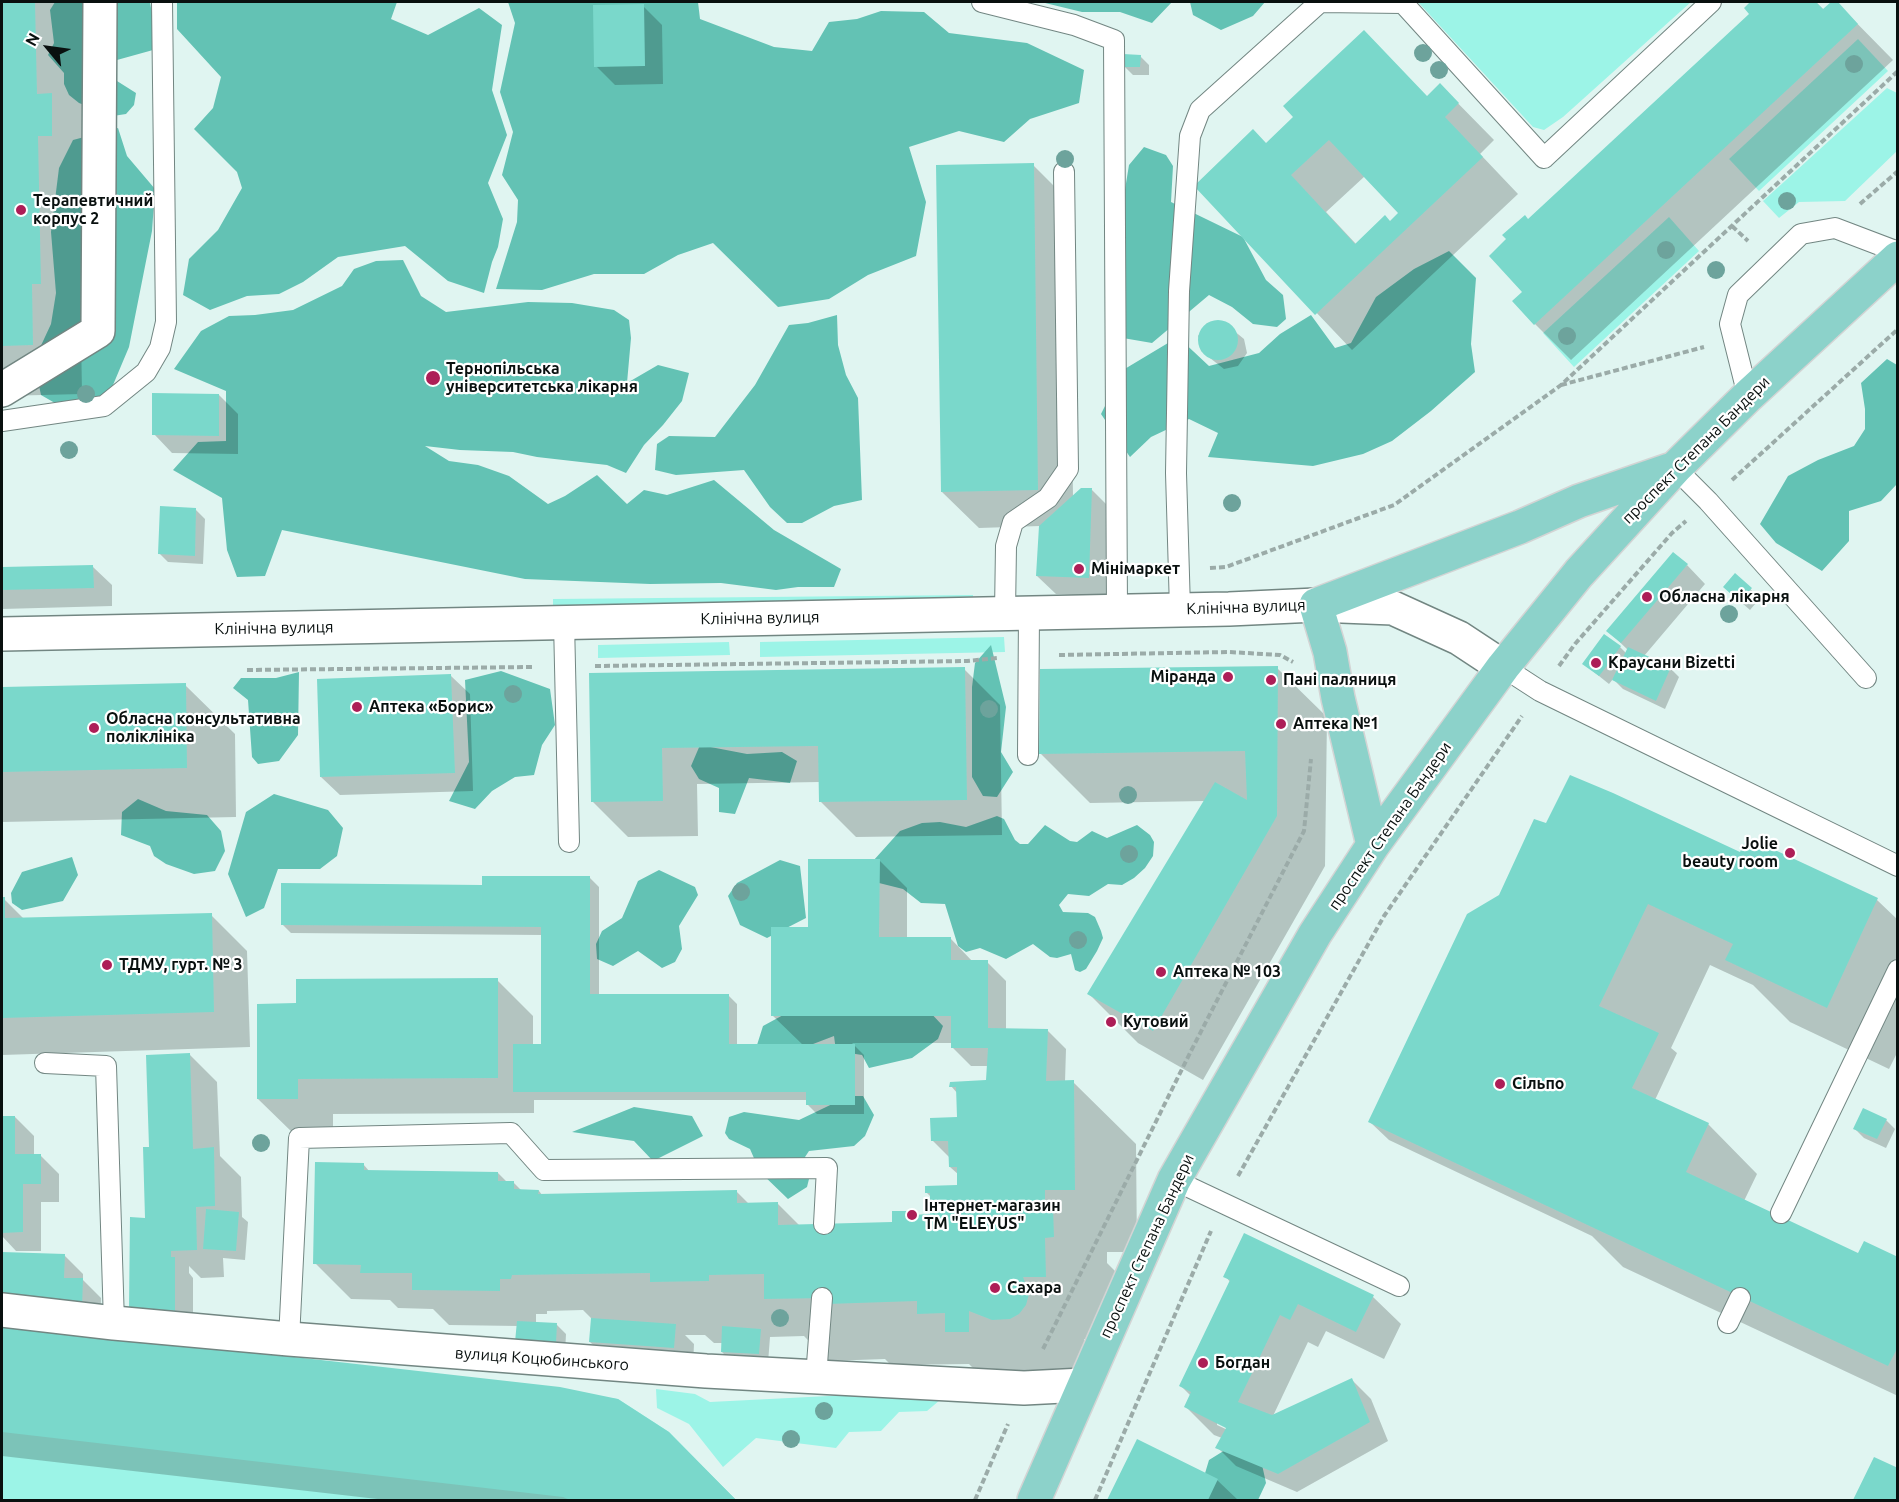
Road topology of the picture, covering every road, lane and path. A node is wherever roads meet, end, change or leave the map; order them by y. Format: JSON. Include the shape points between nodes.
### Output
{"nodes":[{"id":1,"x":100,"y":2,"type":"edge"},
{"id":2,"x":162,"y":2,"type":"edge"},
{"id":3,"x":982,"y":2,"type":"edge"},
{"id":4,"x":1711,"y":2,"type":"edge"},
{"id":5,"x":1898,"y":71,"type":"edge"},
{"id":6,"x":1898,"y":171,"type":"edge"},
{"id":7,"x":1064,"y":172,"type":"dead end"},
{"id":8,"x":1853,"y":211,"type":"dead end"},
{"id":9,"x":1898,"y":252,"type":"edge"},
{"id":10,"x":1898,"y":258,"type":"edge"},
{"id":11,"x":1711,"y":345,"type":"dead end"},
{"id":12,"x":1561,"y":385,"type":"junction"},
{"id":13,"x":2,"y":390,"type":"edge"},
{"id":14,"x":1748,"y":396,"type":"junction"},
{"id":15,"x":2,"y":421,"type":"edge"},
{"id":16,"x":1675,"y":468,"type":"junction"},
{"id":17,"x":1226,"y":567,"type":"dead end"},
{"id":18,"x":1316,"y":604,"type":"junction"},
{"id":19,"x":1180,"y":609,"type":"junction"},
{"id":20,"x":1117,"y":610,"type":"junction"},
{"id":21,"x":1017,"y":612,"type":"junction"},
{"id":22,"x":564,"y":622,"type":"junction"},
{"id":23,"x":2,"y":634,"type":"edge"},
{"id":24,"x":1575,"y":644,"type":"dead end"},
{"id":25,"x":1030,"y":656,"type":"junction"},
{"id":26,"x":1296,"y":664,"type":"dead end"},
{"id":27,"x":565,"y":667,"type":"junction"},
{"id":28,"x":1503,"y":667,"type":"junction"},
{"id":29,"x":243,"y":670,"type":"dead end"},
{"id":30,"x":1866,"y":678,"type":"dead end"},
{"id":31,"x":1540,"y":691,"type":"junction"},
{"id":32,"x":1028,"y":755,"type":"dead end"},
{"id":33,"x":1312,"y":756,"type":"dead end"},
{"id":34,"x":569,"y":842,"type":"dead end"},
{"id":35,"x":1374,"y":844,"type":"junction"},
{"id":36,"x":1898,"y":866,"type":"edge"},
{"id":37,"x":1898,"y":970,"type":"edge"},
{"id":38,"x":45,"y":1063,"type":"dead end"},
{"id":39,"x":1174,"y":1180,"type":"junction"},
{"id":40,"x":1224,"y":1202,"type":"junction"},
{"id":41,"x":1781,"y":1213,"type":"dead end"},
{"id":42,"x":824,"y":1224,"type":"dead end"},
{"id":43,"x":1399,"y":1286,"type":"dead end"},
{"id":44,"x":822,"y":1298,"type":"dead end"},
{"id":45,"x":1740,"y":1298,"type":"dead end"},
{"id":46,"x":2,"y":1310,"type":"edge"},
{"id":47,"x":114,"y":1323,"type":"junction"},
{"id":48,"x":1728,"y":1323,"type":"dead end"},
{"id":49,"x":289,"y":1339,"type":"junction"},
{"id":50,"x":816,"y":1377,"type":"junction"},
{"id":51,"x":1083,"y":1385,"type":"junction"},
{"id":52,"x":1024,"y":1388,"type":"junction"},
{"id":53,"x":975,"y":1500,"type":"edge"},
{"id":54,"x":1035,"y":1500,"type":"edge"},
{"id":55,"x":1095,"y":1500,"type":"edge"}],
"edges":[{"from":1,"to":13,"type":"street","via":[[98,331]]},
{"from":2,"to":15,"type":"lane","via":[[166,322],[160,348],[146,372],[104,406]]},
{"from":3,"to":20,"type":"lane","via":[[1114,40]]},
{"from":4,"to":19,"type":"lane","via":[[1544,158],[1403,3],[1320,2],[1200,110],[1190,136],[1179,291],[1176,472]]},
{"from":5,"to":12,"type":"path"},
{"from":6,"to":8,"type":"path"},
{"from":7,"to":21,"type":"lane","via":[[1068,469],[1048,498],[1013,522],[1006,546]]},
{"from":9,"to":14,"type":"lane","via":[[1835,228],[1801,234],[1793,241],[1738,295],[1730,324]]},
{"from":10,"to":14,"type":"main road","name":"проспект Степана Бандери"},
{"from":11,"to":12,"type":"path"},
{"from":12,"to":17,"type":"path","via":[[1395,504]]},
{"from":14,"to":16,"type":"main road","name":"проспект Степана Бандери"},
{"from":16,"to":18,"type":"main road","via":[[1579,501]]},
{"from":16,"to":28,"type":"main road","name":"проспект Степана Бандери","via":[[1579,573]]},
{"from":16,"to":30,"type":"lane"},
{"from":18,"to":19,"type":"street","name":"Клінічна вулиця"},
{"from":18,"to":28,"type":"street","name":"Клінічна вулиця","via":[[1393,608],[1459,638]]},
{"from":18,"to":35,"type":"main road"},
{"from":19,"to":20,"type":"street","name":"Клінічна вулиця"},
{"from":20,"to":21,"type":"street","name":"Клінічна вулиця"},
{"from":21,"to":22,"type":"street","name":"Клінічна вулиця"},
{"from":21,"to":25,"type":"lane"},
{"from":22,"to":23,"type":"street","name":"Клінічна вулиця"},
{"from":22,"to":27,"type":"lane"},
{"from":24,"to":31,"type":"path"},
{"from":25,"to":26,"type":"path","via":[[1229,652],[1280,655]]},
{"from":25,"to":27,"type":"path","via":[[967,661]]},
{"from":25,"to":32,"type":"lane"},
{"from":27,"to":29,"type":"path"},
{"from":27,"to":34,"type":"lane"},
{"from":28,"to":31,"type":"lane"},
{"from":28,"to":35,"type":"main road","name":"проспект Степана Бандери"},
{"from":31,"to":36,"type":"lane"},
{"from":31,"to":40,"type":"path","via":[[1384,916]]},
{"from":33,"to":52,"type":"path","via":[[1304,831]]},
{"from":35,"to":39,"type":"main road","name":"проспект Степана Бандери","via":[[1315,934]]},
{"from":37,"to":41,"type":"lane"},
{"from":38,"to":47,"type":"lane","via":[[106,1065]]},
{"from":39,"to":40,"type":"lane"},
{"from":39,"to":51,"type":"main road","name":"проспект Степана Бандери"},
{"from":40,"to":43,"type":"lane"},
{"from":40,"to":55,"type":"path"},
{"from":42,"to":49,"type":"lane","via":[[827,1168],[544,1170],[511,1133],[299,1138]]},
{"from":44,"to":50,"type":"lane"},
{"from":45,"to":48,"type":"lane"},
{"from":46,"to":47,"type":"street","name":"вулиця Коцюбинського"},
{"from":47,"to":49,"type":"street","name":"вулиця Коцюбинського"},
{"from":49,"to":50,"type":"street","name":"вулиця Коцюбинського"},
{"from":50,"to":52,"type":"street","name":"вулиця Коцюбинського"},
{"from":51,"to":52,"type":"street","name":"вулиця Коцюбинського"},
{"from":51,"to":54,"type":"main road","name":"проспект Степана Бандери"},
{"from":52,"to":53,"type":"path"}]}
